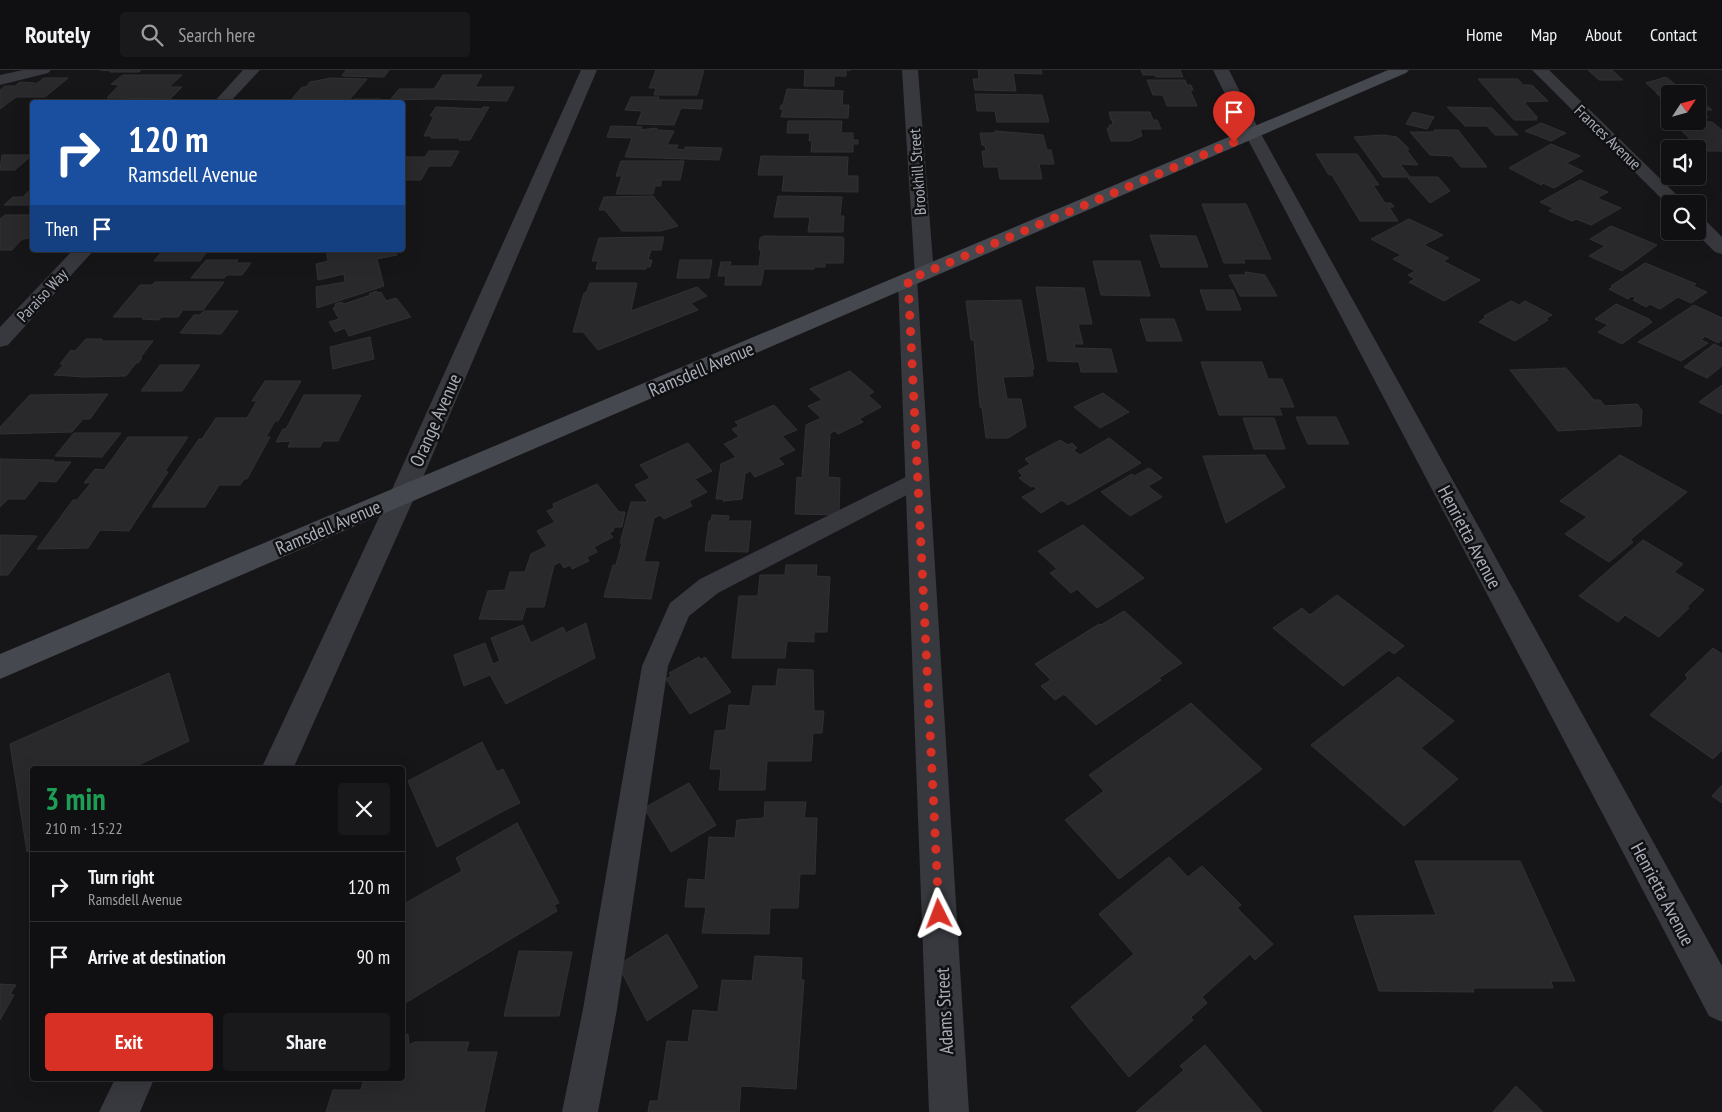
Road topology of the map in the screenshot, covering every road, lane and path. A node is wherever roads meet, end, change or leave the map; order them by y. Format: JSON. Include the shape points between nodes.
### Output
{"nodes":[{"id":1,"x":43,"y":70,"type":"edge"},
{"id":2,"x":252,"y":70,"type":"edge"},
{"id":3,"x":589,"y":70,"type":"edge"},
{"id":4,"x":910,"y":70,"type":"edge"},
{"id":5,"x":1221,"y":70,"type":"edge"},
{"id":6,"x":1401,"y":70,"type":"edge"},
{"id":7,"x":1540,"y":70,"type":"edge"},
{"id":8,"x":0,"y":80,"type":"edge"},
{"id":9,"x":224,"y":100,"type":"edge"},
{"id":10,"x":1253,"y":134,"type":"junction"},
{"id":11,"x":1668,"y":195,"type":"edge"},
{"id":12,"x":1706,"y":232,"type":"edge"},
{"id":13,"x":1722,"y":248,"type":"edge"},
{"id":14,"x":82,"y":252,"type":"edge"},
{"id":15,"x":916,"y":277,"type":"junction"},
{"id":16,"x":0,"y":340,"type":"edge"},
{"id":17,"x":918,"y":479,"type":"junction"},
{"id":18,"x":402,"y":496,"type":"junction"},
{"id":19,"x":0,"y":667,"type":"edge"},
{"id":20,"x":278,"y":766,"type":"edge"},
{"id":21,"x":1722,"y":1003,"type":"edge"},
{"id":22,"x":134,"y":1081,"type":"edge"},
{"id":23,"x":119,"y":1112,"type":"edge"},
{"id":24,"x":580,"y":1112,"type":"edge"},
{"id":25,"x":949,"y":1112,"type":"edge"}],
"edges":[{"from":1,"to":8,"type":"street"},
{"from":2,"to":9,"type":"street"},
{"from":3,"to":18,"type":"street","name":"Orange Avenue"},
{"from":4,"to":15,"type":"street","name":"Brookhill Street"},
{"from":5,"to":10,"type":"street","name":"Henrietta Avenue"},
{"from":6,"to":10,"type":"street","name":"Ramsdell Avenue"},
{"from":7,"to":11,"type":"street","name":"Frances Avenue"},
{"from":10,"to":15,"type":"street","name":"Ramsdell Avenue"},
{"from":10,"to":21,"type":"street","name":"Henrietta Avenue"},
{"from":12,"to":13,"type":"street"},
{"from":14,"to":16,"type":"street","name":"Paraiso Way"},
{"from":15,"to":17,"type":"street","name":"Adams Street"},
{"from":15,"to":18,"type":"street","name":"Ramsdell Avenue"},
{"from":17,"to":24,"type":"lane","via":[[709,586],[680,610],[655,666],[600,1009]]},
{"from":17,"to":25,"type":"street","name":"Adams Street"},
{"from":18,"to":19,"type":"street","name":"Ramsdell Avenue"},
{"from":18,"to":20,"type":"street","name":"Orange Avenue"},
{"from":22,"to":23,"type":"street"}]}
